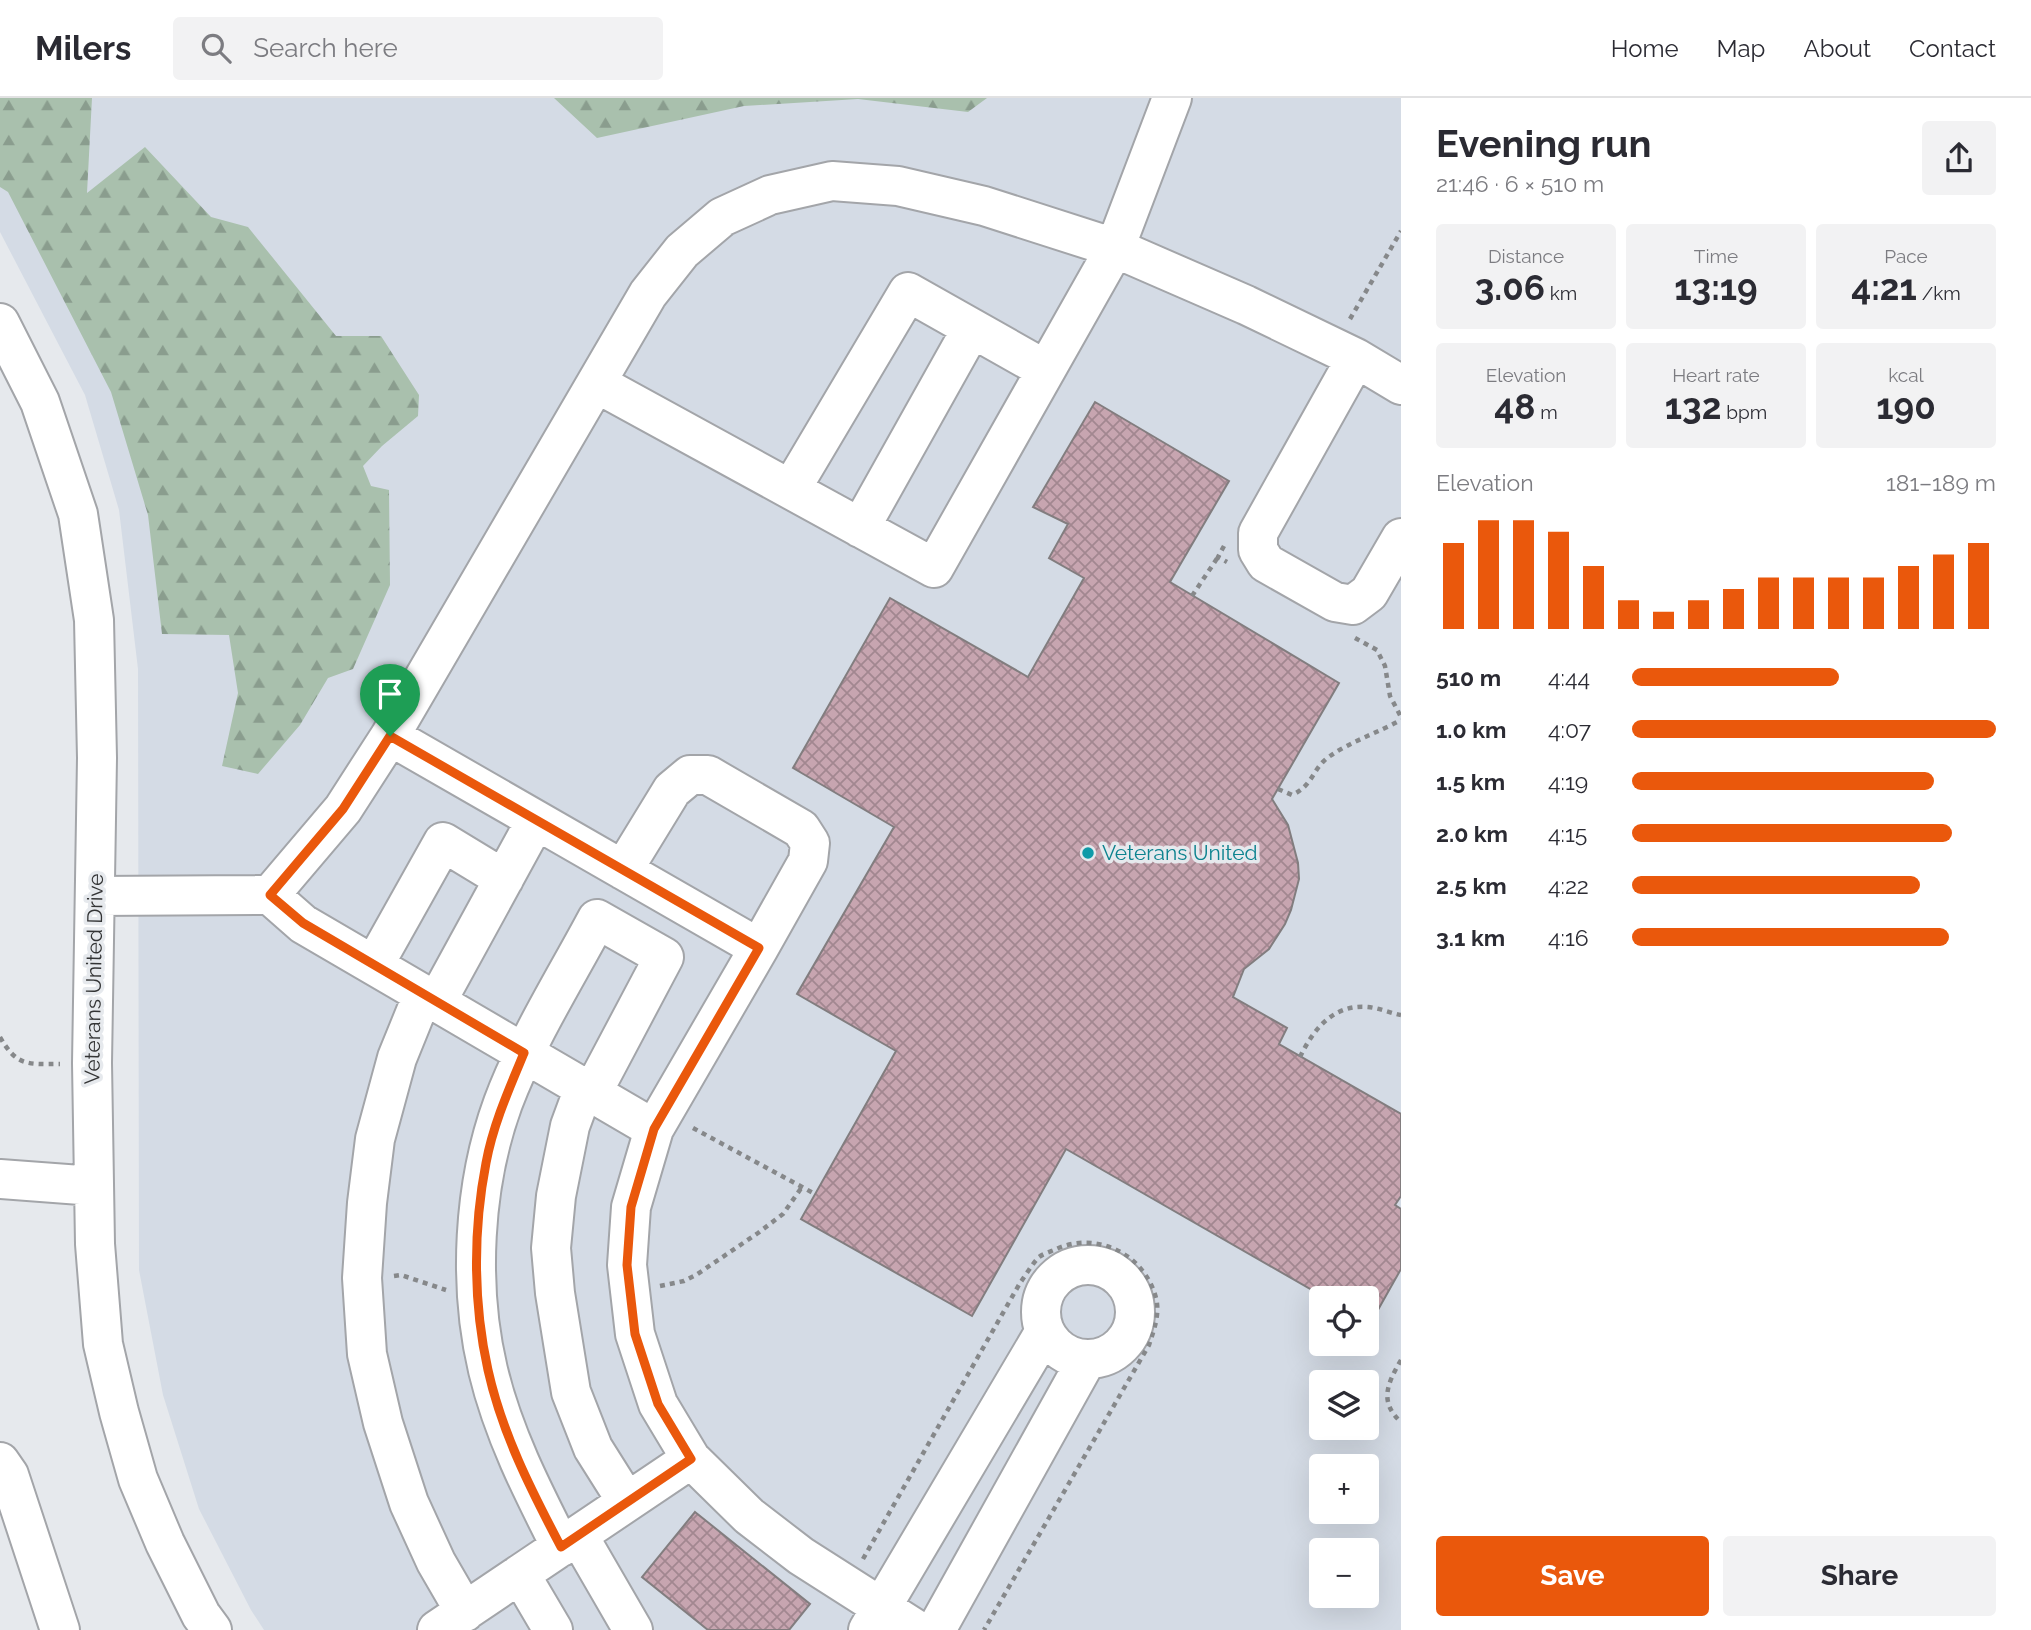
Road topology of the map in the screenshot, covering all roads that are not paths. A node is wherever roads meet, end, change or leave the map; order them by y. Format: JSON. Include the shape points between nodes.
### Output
{"nodes":[{"id":1,"x":1172,"y":98,"type":"edge"},
{"id":2,"x":1115,"y":248,"type":"junction"},
{"id":3,"x":0,"y":323,"type":"edge"},
{"id":4,"x":972,"y":328,"type":"junction"},
{"id":5,"x":1356,"y":358,"type":"junction"},
{"id":6,"x":1046,"y":370,"type":"junction"},
{"id":7,"x":596,"y":383,"type":"junction"},
{"id":8,"x":1401,"y":385,"type":"edge"},
{"id":9,"x":791,"y":489,"type":"junction"},
{"id":10,"x":860,"y":528,"type":"junction"},
{"id":11,"x":1401,"y":538,"type":"edge"},
{"id":12,"x":390,"y":736,"type":"junction"},
{"id":13,"x":536,"y":820,"type":"junction"},
{"id":14,"x":623,"y":870,"type":"junction"},
{"id":15,"x":504,"y":879,"type":"junction"},
{"id":16,"x":270,"y":895,"type":"junction"},
{"id":17,"x":95,"y":896,"type":"junction"},
{"id":18,"x":759,"y":948,"type":"junction"},
{"id":19,"x":374,"y":965,"type":"junction"},
{"id":20,"x":430,"y":998,"type":"junction"},
{"id":21,"x":524,"y":1053,"type":"junction"},
{"id":22,"x":588,"y":1090,"type":"junction"},
{"id":23,"x":654,"y":1129,"type":"junction"},
{"id":24,"x":0,"y":1179,"type":"edge"},
{"id":25,"x":94,"y":1186,"type":"junction"},
{"id":26,"x":1045,"y":1331,"type":"junction"},
{"id":27,"x":1087,"y":1359,"type":"junction"},
{"id":28,"x":691,"y":1459,"type":"junction"},
{"id":29,"x":0,"y":1462,"type":"edge"},
{"id":30,"x":627,"y":1502,"type":"junction"},
{"id":31,"x":569,"y":1541,"type":"junction"},
{"id":32,"x":520,"y":1574,"type":"junction"},
{"id":33,"x":874,"y":1619,"type":"edge"},
{"id":34,"x":451,"y":1621,"type":"edge"},
{"id":35,"x":60,"y":1630,"type":"edge"},
{"id":36,"x":212,"y":1630,"type":"edge"},
{"id":37,"x":553,"y":1630,"type":"edge"},
{"id":38,"x":633,"y":1630,"type":"edge"},
{"id":39,"x":917,"y":1630,"type":"edge"},
{"id":40,"x":936,"y":1630,"type":"edge"}],
"edges":[{"from":1,"to":2,"type":"street"},
{"from":2,"to":5,"type":"street"},
{"from":2,"to":6,"type":"street"},
{"from":2,"to":7,"type":"street","via":[[984,206],[898,186],[832,181],[770,195],[722,217],[682,251],[648,294]]},
{"from":3,"to":17,"type":"street","name":"Veterans United Drive","via":[[40,402],[78,514],[94,620]]},
{"from":4,"to":6,"type":"street"},
{"from":4,"to":9,"type":"street","via":[[908,292]]},
{"from":4,"to":10,"type":"street"},
{"from":5,"to":8,"type":"street"},
{"from":5,"to":11,"type":"street","via":[[1258,533],[1258,551],[1266,563],[1335,602],[1353,605],[1369,593]]},
{"from":6,"to":10,"type":"street","via":[[934,568]]},
{"from":7,"to":9,"type":"street"},
{"from":7,"to":12,"type":"street"},
{"from":9,"to":10,"type":"street"},
{"from":12,"to":13,"type":"street"},
{"from":12,"to":16,"type":"street","via":[[343,809]]},
{"from":13,"to":14,"type":"street"},
{"from":13,"to":15,"type":"street"},
{"from":14,"to":18,"type":"street"},
{"from":14,"to":18,"type":"street","via":[[672,790],[690,775],[708,775],[790,822],[802,829],[810,844],[808,861]]},
{"from":15,"to":19,"type":"street","via":[[443,842]]},
{"from":15,"to":20,"type":"street"},
{"from":16,"to":17,"type":"street"},
{"from":16,"to":19,"type":"street","via":[[303,923]]},
{"from":17,"to":25,"type":"street","name":"Veterans United Drive"},
{"from":18,"to":23,"type":"street"},
{"from":19,"to":20,"type":"street"},
{"from":20,"to":21,"type":"street"},
{"from":20,"to":34,"type":"street","via":[[397,1058],[375,1139],[362,1278],[367,1354],[383,1423],[409,1503],[436,1562]]},
{"from":21,"to":22,"type":"street"},
{"from":21,"to":22,"type":"street","via":[[597,919],[664,957]]},
{"from":21,"to":31,"type":"street","via":[[486,1162],[476,1232],[478,1298],[488,1370],[508,1436],[530,1487]]},
{"from":22,"to":23,"type":"street"},
{"from":22,"to":30,"type":"street","via":[[570,1126],[556,1196],[551,1248],[555,1293],[571,1392],[593,1448]]},
{"from":23,"to":28,"type":"street","via":[[631,1207],[627,1265],[635,1334],[658,1404]]},
{"from":24,"to":25,"type":"street"},
{"from":25,"to":36,"type":"street","name":"Veterans United Drive","via":[[103,1344],[118,1412],[138,1479],[165,1543]]},
{"from":26,"to":27,"type":"street","via":[[1062,1351]]},
{"from":26,"to":27,"type":"street","via":[[1043,1298],[1062,1272],[1076,1265],[1108,1268],[1131,1291],[1135,1323],[1118,1350]]},
{"from":26,"to":33,"type":"street"},
{"from":27,"to":40,"type":"street"},
{"from":28,"to":30,"type":"street"},
{"from":28,"to":33,"type":"street","via":[[749,1516]]},
{"from":29,"to":35,"type":"street","via":[[9,1475]]},
{"from":30,"to":31,"type":"street"},
{"from":31,"to":32,"type":"street"},
{"from":31,"to":38,"type":"street"},
{"from":32,"to":34,"type":"street"},
{"from":32,"to":37,"type":"street"},
{"from":33,"to":39,"type":"street"}]}
